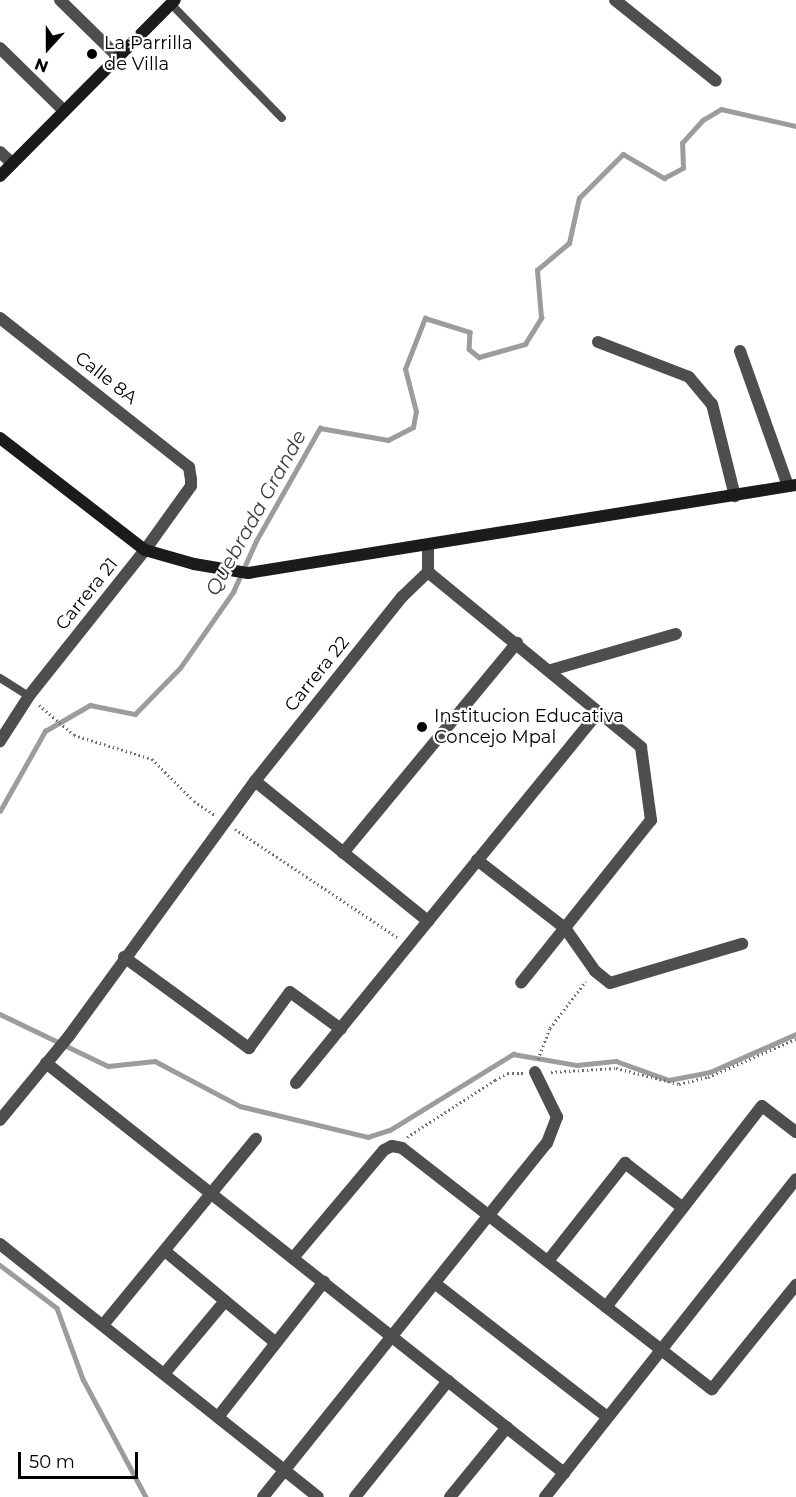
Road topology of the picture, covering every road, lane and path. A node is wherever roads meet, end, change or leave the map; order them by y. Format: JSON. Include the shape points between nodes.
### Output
{"nodes":[{"id":1,"x":60,"y":0,"type":"edge"},
{"id":2,"x":615,"y":0,"type":"edge"},
{"id":3,"x":173,"y":2,"type":"edge"},
{"id":4,"x":0,"y":48,"type":"edge"},
{"id":5,"x":117,"y":56,"type":"junction"},
{"id":6,"x":716,"y":81,"type":"dead end"},
{"id":7,"x":64,"y":111,"type":"junction"},
{"id":8,"x":282,"y":118,"type":"dead end"},
{"id":9,"x":0,"y":152,"type":"edge"},
{"id":10,"x":12,"y":163,"type":"junction"},
{"id":11,"x":0,"y":176,"type":"edge"},
{"id":12,"x":0,"y":318,"type":"edge"},
{"id":13,"x":598,"y":342,"type":"dead end"},
{"id":14,"x":740,"y":351,"type":"dead end"},
{"id":15,"x":0,"y":438,"type":"edge"},
{"id":16,"x":189,"y":467,"type":"joint"},
{"id":17,"x":792,"y":485,"type":"edge"},
{"id":18,"x":735,"y":496,"type":"junction"},
{"id":19,"x":428,"y":547,"type":"junction"},
{"id":20,"x":145,"y":550,"type":"junction"},
{"id":21,"x":428,"y":572,"type":"junction"},
{"id":22,"x":676,"y":634,"type":"dead end"},
{"id":23,"x":517,"y":643,"type":"junction"},
{"id":24,"x":551,"y":670,"type":"junction"},
{"id":25,"x":0,"y":678,"type":"edge"},
{"id":26,"x":29,"y":696,"type":"junction"},
{"id":27,"x":598,"y":713,"type":"junction"},
{"id":28,"x":51,"y":715,"type":"dead end"},
{"id":29,"x":0,"y":741,"type":"edge"},
{"id":30,"x":255,"y":780,"type":"junction"},
{"id":31,"x":224,"y":821,"type":"junction"},
{"id":32,"x":343,"y":853,"type":"junction"},
{"id":33,"x":477,"y":860,"type":"junction"},
{"id":34,"x":428,"y":921,"type":"junction"},
{"id":35,"x":565,"y":928,"type":"junction"},
{"id":36,"x":742,"y":944,"type":"dead end"},
{"id":37,"x":411,"y":946,"type":"junction"},
{"id":38,"x":124,"y":957,"type":"junction"},
{"id":39,"x":595,"y":971,"type":"junction"},
{"id":40,"x":521,"y":983,"type":"dead end"},
{"id":41,"x":341,"y":1029,"type":"junction"},
{"id":42,"x":796,"y":1039,"type":"edge"},
{"id":43,"x":46,"y":1063,"type":"junction"},
{"id":44,"x":536,"y":1068,"type":"junction"},
{"id":45,"x":296,"y":1083,"type":"dead end"},
{"id":46,"x":0,"y":1120,"type":"edge"},
{"id":47,"x":796,"y":1132,"type":"edge"},
{"id":48,"x":256,"y":1139,"type":"dead end"},
{"id":49,"x":392,"y":1146,"type":"junction"},
{"id":50,"x":796,"y":1179,"type":"edge"},
{"id":51,"x":212,"y":1193,"type":"junction"},
{"id":52,"x":683,"y":1208,"type":"junction"},
{"id":53,"x":491,"y":1216,"type":"junction"},
{"id":54,"x":0,"y":1244,"type":"edge"},
{"id":55,"x":165,"y":1251,"type":"junction"},
{"id":56,"x":293,"y":1258,"type":"junction"},
{"id":57,"x":548,"y":1261,"type":"junction"},
{"id":58,"x":324,"y":1282,"type":"junction"},
{"id":59,"x":437,"y":1285,"type":"junction"},
{"id":60,"x":796,"y":1285,"type":"edge"},
{"id":61,"x":225,"y":1301,"type":"junction"},
{"id":62,"x":606,"y":1307,"type":"junction"},
{"id":63,"x":103,"y":1325,"type":"junction"},
{"id":64,"x":393,"y":1337,"type":"junction"},
{"id":65,"x":276,"y":1343,"type":"junction"},
{"id":66,"x":661,"y":1351,"type":"junction"},
{"id":67,"x":164,"y":1374,"type":"junction"},
{"id":68,"x":448,"y":1381,"type":"junction"},
{"id":69,"x":218,"y":1417,"type":"junction"},
{"id":70,"x":607,"y":1417,"type":"junction"},
{"id":71,"x":507,"y":1427,"type":"junction"},
{"id":72,"x":283,"y":1469,"type":"junction"},
{"id":73,"x":564,"y":1473,"type":"junction"},
{"id":74,"x":263,"y":1497,"type":"edge"},
{"id":75,"x":318,"y":1497,"type":"edge"},
{"id":76,"x":355,"y":1497,"type":"edge"},
{"id":77,"x":450,"y":1497,"type":"edge"},
{"id":78,"x":544,"y":1497,"type":"edge"}],
"edges":[{"from":1,"to":5,"type":"street"},
{"from":2,"to":6,"type":"street"},
{"from":3,"to":5,"type":"main road"},
{"from":3,"to":8,"type":"lane"},
{"from":4,"to":7,"type":"street"},
{"from":5,"to":7,"type":"main road"},
{"from":7,"to":10,"type":"main road"},
{"from":9,"to":10,"type":"street"},
{"from":10,"to":11,"type":"main road"},
{"from":12,"to":16,"type":"street","name":"Calle 8A"},
{"from":13,"to":18,"type":"street","via":[[689,377],[711,404]]},
{"from":14,"to":17,"type":"street"},
{"from":15,"to":20,"type":"main road"},
{"from":16,"to":20,"type":"street","name":"Carrera 21","via":[[191,486]]},
{"from":17,"to":18,"type":"main road"},
{"from":18,"to":19,"type":"main road"},
{"from":19,"to":20,"type":"main road","via":[[248,573]]},
{"from":19,"to":21,"type":"street"},
{"from":20,"to":26,"type":"street","name":"Carrera 21"},
{"from":21,"to":23,"type":"street"},
{"from":21,"to":30,"type":"street","name":"Carrera 22","via":[[402,597]]},
{"from":22,"to":24,"type":"street"},
{"from":23,"to":24,"type":"street"},
{"from":23,"to":32,"type":"street"},
{"from":24,"to":27,"type":"street"},
{"from":25,"to":26,"type":"lane"},
{"from":26,"to":29,"type":"street","name":"Carrera 21"},
{"from":27,"to":33,"type":"street"},
{"from":27,"to":35,"type":"street","via":[[641,747],[651,820]]},
{"from":28,"to":31,"type":"path","via":[[74,735],[152,759],[194,801]]},
{"from":30,"to":31,"type":"street","name":"Carrera 22"},
{"from":30,"to":32,"type":"street"},
{"from":31,"to":37,"type":"path"},
{"from":31,"to":38,"type":"street","name":"Carrera 22"},
{"from":32,"to":34,"type":"street"},
{"from":33,"to":34,"type":"street"},
{"from":33,"to":35,"type":"street"},
{"from":34,"to":37,"type":"street"},
{"from":35,"to":39,"type":"street"},
{"from":35,"to":40,"type":"street"},
{"from":36,"to":39,"type":"street","via":[[610,983]]},
{"from":37,"to":41,"type":"street"},
{"from":38,"to":41,"type":"street","via":[[249,1048],[290,992]]},
{"from":38,"to":43,"type":"street","name":"Carrera 22"},
{"from":39,"to":44,"type":"path","via":[[544,1040]]},
{"from":41,"to":45,"type":"street"},
{"from":42,"to":44,"type":"path","via":[[708,1077],[679,1084],[616,1068]]},
{"from":43,"to":46,"type":"street","name":"Carrera 22"},
{"from":43,"to":51,"type":"street"},
{"from":44,"to":49,"type":"path","via":[[502,1077]]},
{"from":44,"to":53,"type":"street","via":[[557,1118],[554,1132]]},
{"from":47,"to":52,"type":"street","via":[[762,1106]]},
{"from":48,"to":51,"type":"street"},
{"from":49,"to":53,"type":"street","via":[[402,1148]]},
{"from":49,"to":56,"type":"street","via":[[384,1150]]},
{"from":50,"to":66,"type":"street"},
{"from":51,"to":55,"type":"street"},
{"from":51,"to":56,"type":"street"},
{"from":52,"to":57,"type":"street","via":[[625,1163]]},
{"from":52,"to":62,"type":"street"},
{"from":53,"to":57,"type":"street"},
{"from":53,"to":59,"type":"street"},
{"from":54,"to":63,"type":"street"},
{"from":55,"to":61,"type":"street"},
{"from":55,"to":63,"type":"street"},
{"from":56,"to":58,"type":"street"},
{"from":57,"to":62,"type":"street"},
{"from":58,"to":64,"type":"street"},
{"from":58,"to":65,"type":"street"},
{"from":59,"to":64,"type":"street"},
{"from":59,"to":70,"type":"street"},
{"from":60,"to":66,"type":"street","via":[[712,1389]]},
{"from":61,"to":65,"type":"street"},
{"from":61,"to":67,"type":"street"},
{"from":62,"to":66,"type":"street"},
{"from":63,"to":67,"type":"street"},
{"from":64,"to":68,"type":"street"},
{"from":64,"to":72,"type":"street"},
{"from":65,"to":69,"type":"street"},
{"from":66,"to":70,"type":"street"},
{"from":67,"to":69,"type":"street"},
{"from":68,"to":71,"type":"street"},
{"from":68,"to":76,"type":"street"},
{"from":69,"to":72,"type":"street"},
{"from":70,"to":73,"type":"street"},
{"from":71,"to":73,"type":"street"},
{"from":71,"to":77,"type":"street"},
{"from":72,"to":74,"type":"street"},
{"from":72,"to":75,"type":"street"},
{"from":73,"to":78,"type":"street"}]}
